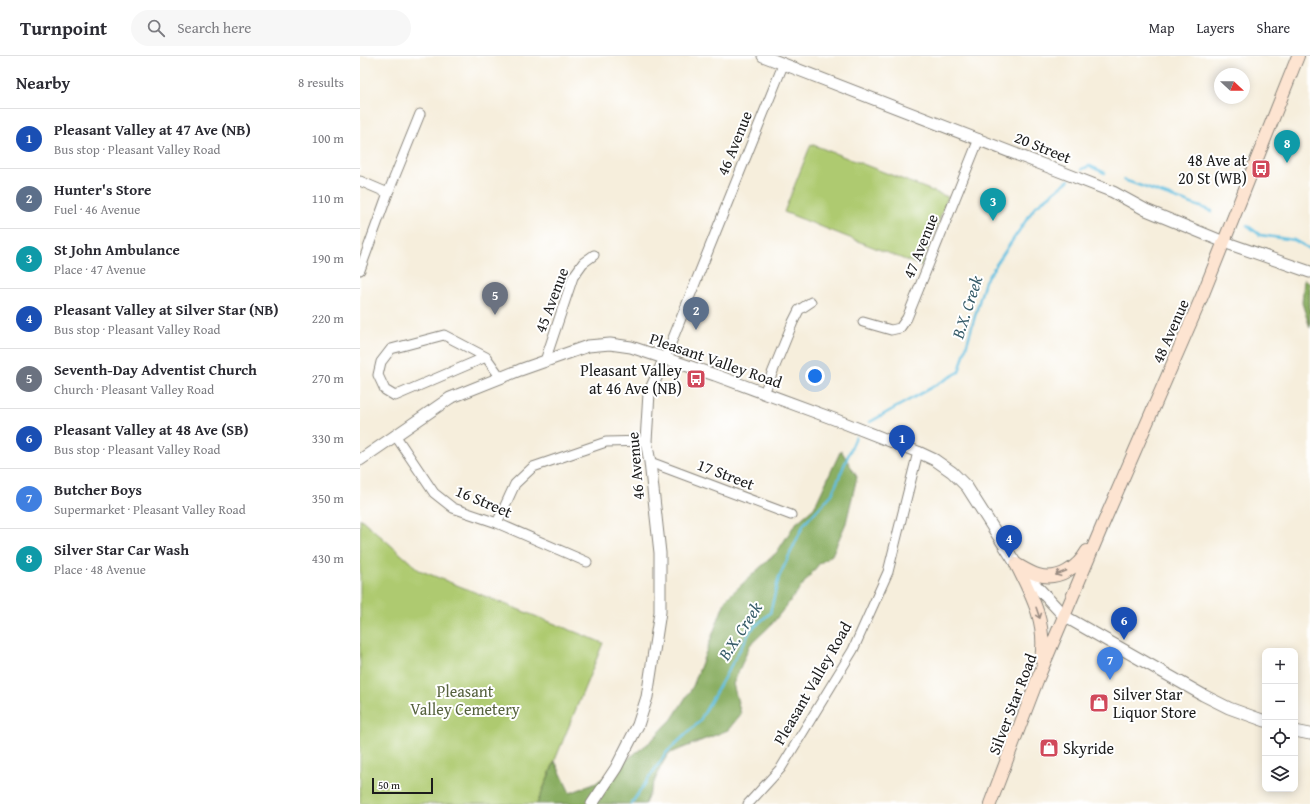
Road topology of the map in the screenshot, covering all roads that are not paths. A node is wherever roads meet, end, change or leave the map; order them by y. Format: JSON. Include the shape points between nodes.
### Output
{"nodes":[{"id":1,"x":763,"y":56,"type":"edge"},
{"id":2,"x":1298,"y":56,"type":"edge"},
{"id":3,"x":783,"y":65,"type":"junction"},
{"id":4,"x":420,"y":114,"type":"dead end"},
{"id":5,"x":979,"y":139,"type":"junction"},
{"id":6,"x":360,"y":181,"type":"edge"},
{"id":7,"x":388,"y":193,"type":"junction"},
{"id":8,"x":1224,"y":242,"type":"junction"},
{"id":9,"x":594,"y":255,"type":"dead end"},
{"id":10,"x":360,"y":270,"type":"edge"},
{"id":11,"x":1310,"y":272,"type":"edge"},
{"id":12,"x":811,"y":302,"type":"dead end"},
{"id":13,"x":863,"y":322,"type":"dead end"},
{"id":14,"x":486,"y":357,"type":"junction"},
{"id":15,"x":665,"y":358,"type":"junction"},
{"id":16,"x":545,"y":361,"type":"junction"},
{"id":17,"x":501,"y":378,"type":"junction"},
{"id":18,"x":764,"y":393,"type":"junction"},
{"id":19,"x":395,"y":435,"type":"junction"},
{"id":20,"x":646,"y":441,"type":"junction"},
{"id":21,"x":918,"y":452,"type":"junction"},
{"id":22,"x":360,"y":460,"type":"edge"},
{"id":23,"x":650,"y":462,"type":"junction"},
{"id":24,"x":791,"y":515,"type":"dead end"},
{"id":25,"x":497,"y":524,"type":"junction"},
{"id":26,"x":1103,"y":524,"type":"junction"},
{"id":27,"x":587,"y":562,"type":"dead end"},
{"id":28,"x":1016,"y":564,"type":"junction"},
{"id":29,"x":1064,"y":616,"type":"junction"},
{"id":30,"x":1038,"y":678,"type":"junction"},
{"id":31,"x":1262,"y":720,"type":"edge"},
{"id":32,"x":1298,"y":732,"type":"edge"},
{"id":33,"x":1310,"y":734,"type":"edge"},
{"id":34,"x":592,"y":804,"type":"edge"},
{"id":35,"x":748,"y":804,"type":"edge"},
{"id":36,"x":990,"y":804,"type":"edge"}],
"edges":[{"from":1,"to":3,"type":"street","name":"20 Street"},
{"from":2,"to":8,"type":"main road","name":"48 Avenue"},
{"from":3,"to":5,"type":"street","name":"20 Street"},
{"from":3,"to":15,"type":"street","name":"46 Avenue"},
{"from":4,"to":7,"type":"street"},
{"from":5,"to":8,"type":"street","name":"20 Street","via":[[1113,192],[1146,210]]},
{"from":5,"to":13,"type":"street","name":"47 Avenue","via":[[907,318],[900,328],[891,330]]},
{"from":6,"to":7,"type":"street"},
{"from":7,"to":10,"type":"street"},
{"from":8,"to":11,"type":"street","name":"20 Street"},
{"from":8,"to":26,"type":"main road","name":"48 Avenue"},
{"from":9,"to":16,"type":"street","name":"45 Avenue","via":[[583,263],[573,277]]},
{"from":12,"to":18,"type":"street","via":[[799,310]]},
{"from":14,"to":14,"type":"street","via":[[444,335],[391,349],[381,362],[378,375],[385,390],[395,396]]},
{"from":14,"to":17,"type":"street"},
{"from":15,"to":16,"type":"street","name":"Pleasant Valley Road","via":[[631,347],[610,344],[588,346]]},
{"from":15,"to":18,"type":"street","name":"Pleasant Valley Road"},
{"from":15,"to":20,"type":"street","name":"46 Avenue","via":[[649,393]]},
{"from":16,"to":17,"type":"street","name":"Pleasant Valley Road"},
{"from":17,"to":19,"type":"street","name":"Pleasant Valley Road","via":[[450,398]]},
{"from":18,"to":21,"type":"street","name":"Pleasant Valley Road"},
{"from":19,"to":22,"type":"street","name":"Pleasant Valley Road"},
{"from":19,"to":25,"type":"street","name":"16 Street","via":[[434,493],[453,508]]},
{"from":20,"to":23,"type":"street","name":"46 Avenue"},
{"from":20,"to":25,"type":"street","via":[[606,442],[533,467],[515,484]]},
{"from":21,"to":28,"type":"street","name":"Pleasant Valley Road","via":[[952,472],[967,487]]},
{"from":21,"to":35,"type":"street","name":"Pleasant Valley Road","via":[[888,572],[853,650],[781,768]]},
{"from":23,"to":24,"type":"street","name":"17 Street"},
{"from":23,"to":34,"type":"street","name":"46 Avenue","via":[[660,553],[660,612],[647,697],[638,724],[616,768]]},
{"from":25,"to":27,"type":"street","name":"16 Street"},
{"from":26,"to":28,"type":"main road","one_way":true,"via":[[1082,560],[1064,573],[1052,577],[1038,576]]},
{"from":26,"to":29,"type":"main road","name":"48 Avenue"},
{"from":28,"to":29,"type":"street","name":"Pleasant Valley Road"},
{"from":28,"to":30,"type":"main road","one_way":true,"via":[[1031,593],[1043,632],[1044,645]]},
{"from":29,"to":30,"type":"main road","name":"Silver Star Road"},
{"from":29,"to":31,"type":"street","name":"Pleasant Valley Road","via":[[1203,695]]},
{"from":30,"to":36,"type":"main road","name":"Silver Star Road"},
{"from":32,"to":33,"type":"street"}]}
